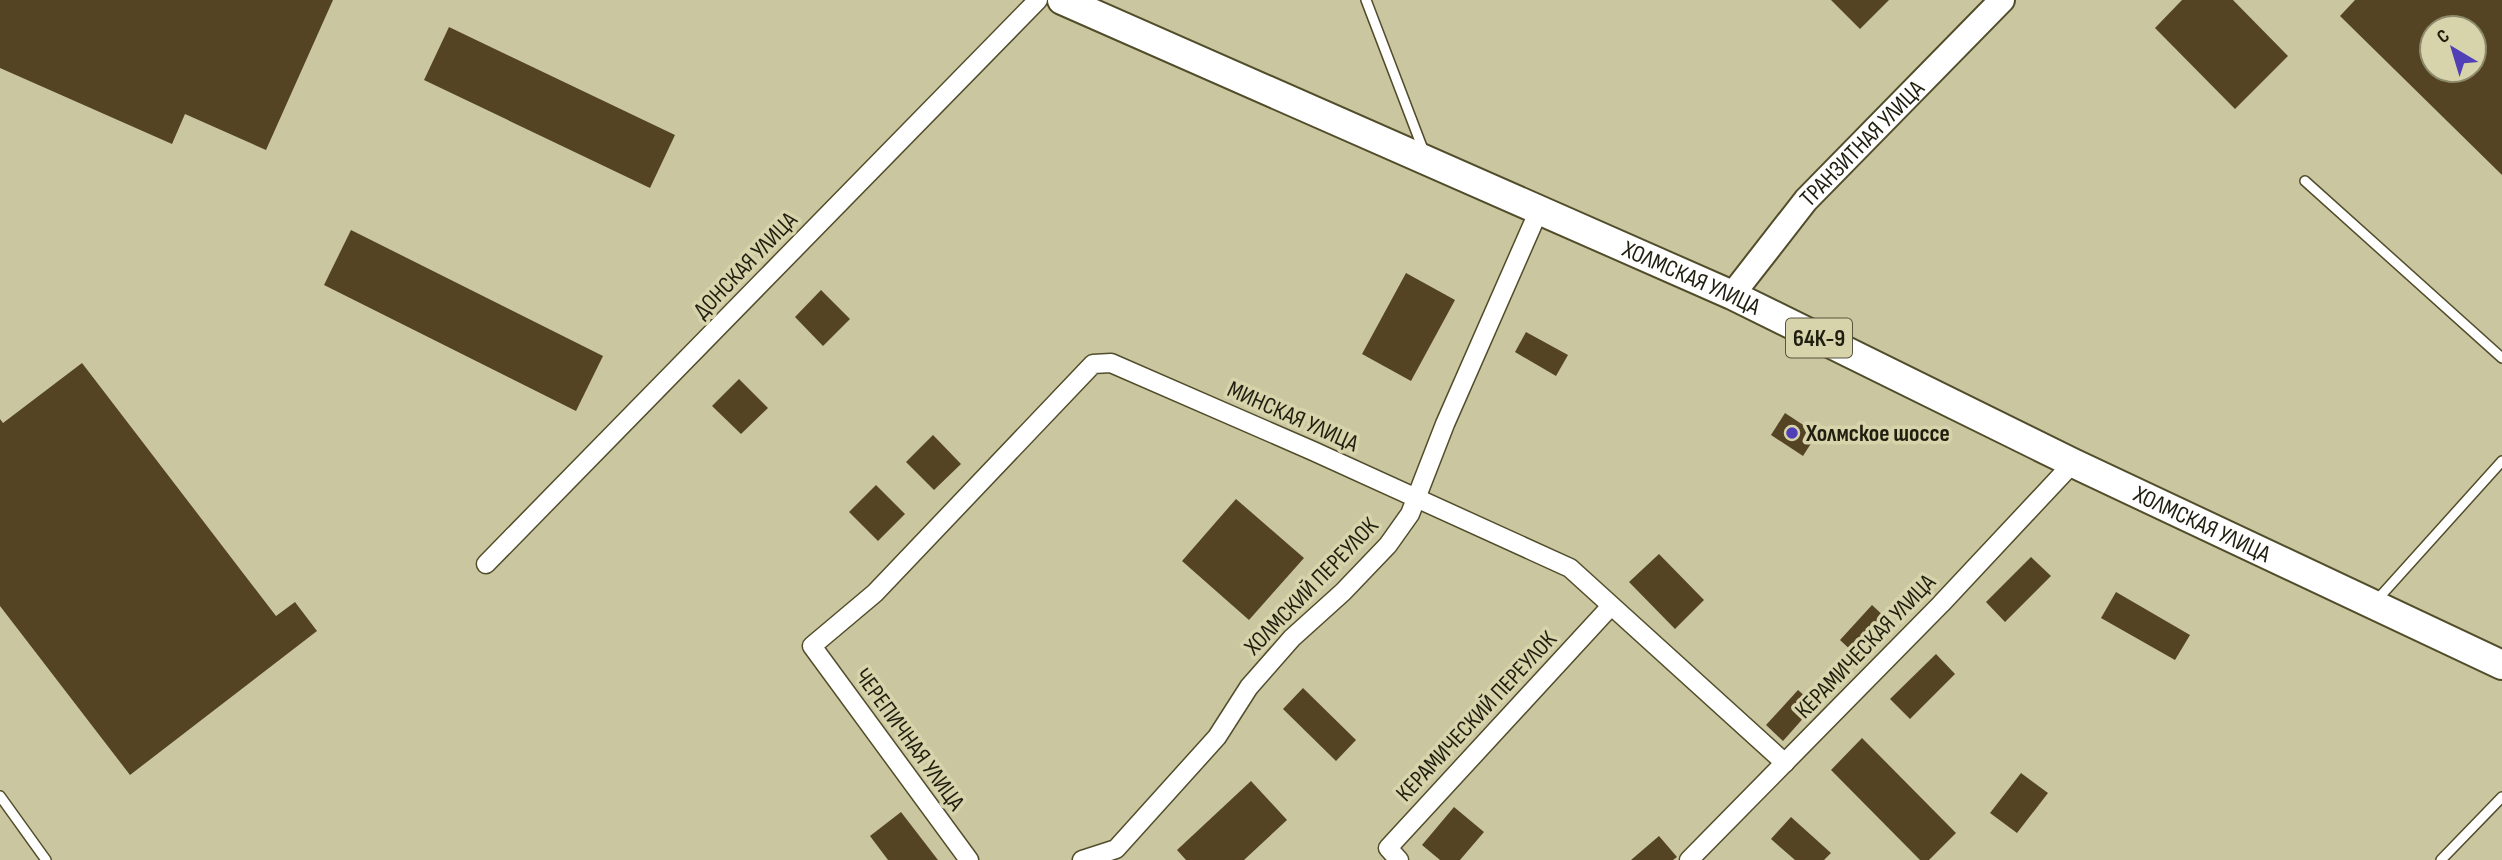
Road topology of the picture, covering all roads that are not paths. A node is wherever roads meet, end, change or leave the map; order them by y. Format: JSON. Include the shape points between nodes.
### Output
{"nodes":[{"id":1,"x":1038,"y":0,"type":"edge"},
{"id":2,"x":1062,"y":0,"type":"edge"},
{"id":3,"x":1366,"y":0,"type":"edge"},
{"id":4,"x":2002,"y":0,"type":"edge"},
{"id":5,"x":1428,"y":161,"type":"junction"},
{"id":6,"x":2305,"y":181,"type":"dead end"},
{"id":7,"x":1539,"y":210,"type":"junction"},
{"id":8,"x":1731,"y":295,"type":"junction"},
{"id":9,"x":2502,"y":358,"type":"edge"},
{"id":10,"x":2502,"y":461,"type":"edge"},
{"id":11,"x":2073,"y":463,"type":"junction"},
{"id":12,"x":1416,"y":498,"type":"junction"},
{"id":13,"x":486,"y":564,"type":"dead end"},
{"id":14,"x":2373,"y":605,"type":"junction"},
{"id":15,"x":1612,"y":606,"type":"junction"},
{"id":16,"x":812,"y":646,"type":"joint"},
{"id":17,"x":2502,"y":665,"type":"edge"},
{"id":18,"x":1785,"y":763,"type":"junction"},
{"id":19,"x":0,"y":796,"type":"edge"},
{"id":20,"x":2502,"y":797,"type":"edge"},
{"id":21,"x":46,"y":860,"type":"edge"},
{"id":22,"x":969,"y":860,"type":"edge"},
{"id":23,"x":1082,"y":860,"type":"edge"},
{"id":24,"x":1399,"y":860,"type":"edge"},
{"id":25,"x":1689,"y":860,"type":"edge"},
{"id":26,"x":2441,"y":860,"type":"edge"}],
"edges":[{"from":1,"to":13,"type":"street","name":"ДОНСКАЯ УЛИЦА"},
{"from":2,"to":5,"type":"main road","name":"ХОЛМСКАЯ УЛИЦА","number":"64К-9"},
{"from":3,"to":5,"type":"lane"},
{"from":4,"to":8,"type":"main road","name":"ТРАНЗИТНАЯ УЛИЦА","via":[[1806,200]]},
{"from":5,"to":7,"type":"main road","name":"ХОЛМСКАЯ УЛИЦА","number":"64К-9"},
{"from":6,"to":9,"type":"lane"},
{"from":7,"to":8,"type":"main road","name":"ХОЛМСКАЯ УЛИЦА","number":"64К-9"},
{"from":7,"to":12,"type":"street","name":"ХОЛМСКИЙ ПЕРЕУЛОК"},
{"from":8,"to":11,"type":"main road","name":"ХОЛМСКАЯ УЛИЦА","number":"64К-9"},
{"from":10,"to":14,"type":"lane"},
{"from":11,"to":14,"type":"main road","name":"ХОЛМСКАЯ УЛИЦА","number":"64К-9"},
{"from":11,"to":18,"type":"street","name":"КЕРАМИЧЕСКАЯ УЛИЦА"},
{"from":12,"to":15,"type":"street","name":"МИНСКАЯ УЛИЦА","via":[[1570,568]]},
{"from":12,"to":16,"type":"street","name":"МИНСКАЯ УЛИЦА","via":[[1111,363],[1093,364],[875,593]]},
{"from":12,"to":23,"type":"street","name":"ХОЛМСКИЙ ПЕРЕУЛОК","via":[[1388,545],[1249,687],[1217,737],[1116,849]]},
{"from":14,"to":17,"type":"main road","name":"ХОЛМСКАЯ УЛИЦА","number":"64К-9"},
{"from":15,"to":18,"type":"street","name":"МИНСКАЯ УЛИЦА"},
{"from":15,"to":24,"type":"street","name":"КЕРАМИЧЕСКИЙ ПЕРЕУЛОК","via":[[1388,848]]},
{"from":16,"to":22,"type":"street","name":"ЧЕРЕПИЧНАЯ УЛИЦА"},
{"from":18,"to":25,"type":"street","name":"КЕРАМИЧЕСКАЯ УЛИЦА"},
{"from":19,"to":21,"type":"lane"},
{"from":20,"to":26,"type":"lane"}]}
